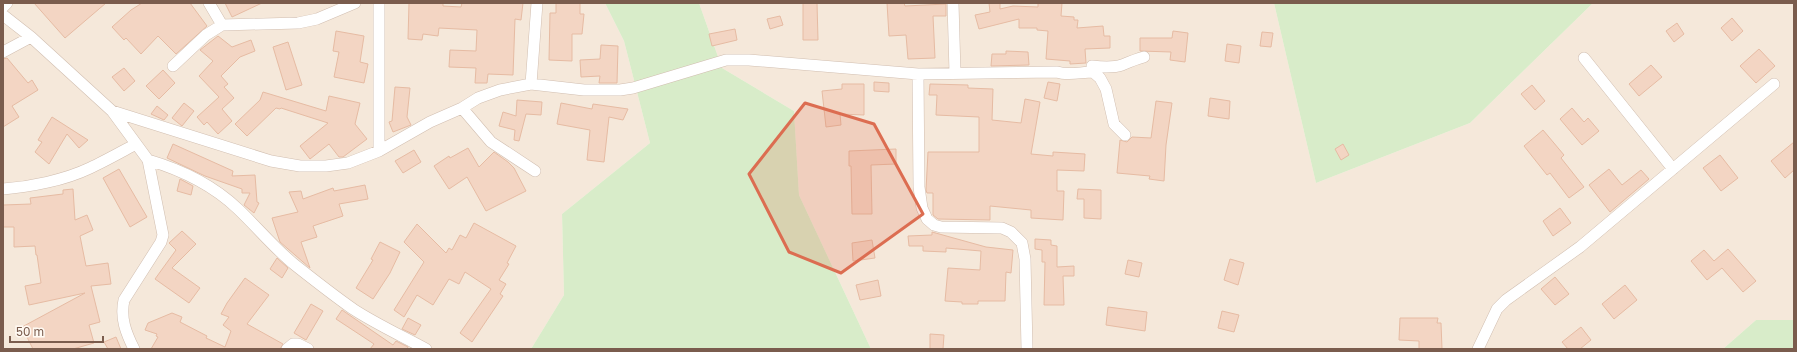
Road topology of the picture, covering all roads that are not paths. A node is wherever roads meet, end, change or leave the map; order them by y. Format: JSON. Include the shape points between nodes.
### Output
{"nodes":[{"id":1,"x":7,"y":3,"type":"edge"},
{"id":2,"x":208,"y":3,"type":"edge"},
{"id":3,"x":355,"y":3,"type":"edge"},
{"id":4,"x":378,"y":3,"type":"edge"},
{"id":5,"x":537,"y":3,"type":"edge"},
{"id":6,"x":953,"y":3,"type":"edge"},
{"id":7,"x":3,"y":7,"type":"edge"},
{"id":8,"x":3,"y":14,"type":"edge"},
{"id":9,"x":222,"y":25,"type":"junction"},
{"id":10,"x":31,"y":37,"type":"junction"},
{"id":11,"x":3,"y":52,"type":"edge"},
{"id":12,"x":1144,"y":57,"type":"dead end"},
{"id":13,"x":1584,"y":58,"type":"dead end"},
{"id":14,"x":173,"y":66,"type":"dead end"},
{"id":15,"x":1093,"y":72,"type":"junction"},
{"id":16,"x":955,"y":73,"type":"junction"},
{"id":17,"x":918,"y":74,"type":"junction"},
{"id":18,"x":531,"y":84,"type":"junction"},
{"id":19,"x":1774,"y":84,"type":"dead end"},
{"id":20,"x":462,"y":108,"type":"junction"},
{"id":21,"x":112,"y":111,"type":"junction"},
{"id":22,"x":1125,"y":135,"type":"dead end"},
{"id":23,"x":136,"y":144,"type":"junction"},
{"id":24,"x":379,"y":151,"type":"junction"},
{"id":25,"x":148,"y":160,"type":"junction"},
{"id":26,"x":1673,"y":169,"type":"junction"},
{"id":27,"x":535,"y":171,"type":"dead end"},
{"id":28,"x":3,"y":189,"type":"edge"},
{"id":29,"x":134,"y":349,"type":"edge"},
{"id":30,"x":287,"y":349,"type":"edge"},
{"id":31,"x":308,"y":349,"type":"edge"},
{"id":32,"x":426,"y":349,"type":"edge"},
{"id":33,"x":1027,"y":349,"type":"edge"},
{"id":34,"x":1478,"y":349,"type":"edge"}],
"edges":[{"from":1,"to":7,"type":"street"},
{"from":2,"to":9,"type":"street"},
{"from":3,"to":9,"type":"street","via":[[317,19],[298,23]]},
{"from":4,"to":24,"type":"street"},
{"from":5,"to":18,"type":"street"},
{"from":6,"to":16,"type":"street"},
{"from":8,"to":10,"type":"street"},
{"from":9,"to":14,"type":"street","via":[[206,35]]},
{"from":10,"to":11,"type":"street"},
{"from":10,"to":21,"type":"street"},
{"from":12,"to":15,"type":"street","via":[[1121,65],[1092,66]]},
{"from":13,"to":26,"type":"street"},
{"from":15,"to":16,"type":"street","via":[[1065,75],[1057,72]]},
{"from":15,"to":22,"type":"street","via":[[1106,89],[1114,124]]},
{"from":16,"to":17,"type":"street"},
{"from":17,"to":18,"type":"street","via":[[726,60],[620,90],[584,90]]},
{"from":17,"to":33,"type":"street","via":[[919,187],[922,208],[927,219],[934,225],[1002,228],[1011,232],[1022,244],[1025,259]]},
{"from":18,"to":20,"type":"street","via":[[500,90],[478,98]]},
{"from":19,"to":26,"type":"street"},
{"from":20,"to":24,"type":"street","via":[[430,122]]},
{"from":20,"to":27,"type":"street","via":[[491,142]]},
{"from":21,"to":23,"type":"street"},
{"from":21,"to":24,"type":"street","via":[[271,161],[300,166],[348,163]]},
{"from":23,"to":25,"type":"street"},
{"from":23,"to":28,"type":"street","via":[[74,174],[28,186]]},
{"from":25,"to":29,"type":"street","via":[[163,235],[124,300],[124,326]]},
{"from":25,"to":32,"type":"street","via":[[193,177],[217,192],[237,208],[280,252],[354,310]]},
{"from":26,"to":34,"type":"street","via":[[1580,246],[1506,300],[1497,309]]},
{"from":30,"to":31,"type":"street","via":[[293,344]]}]}
